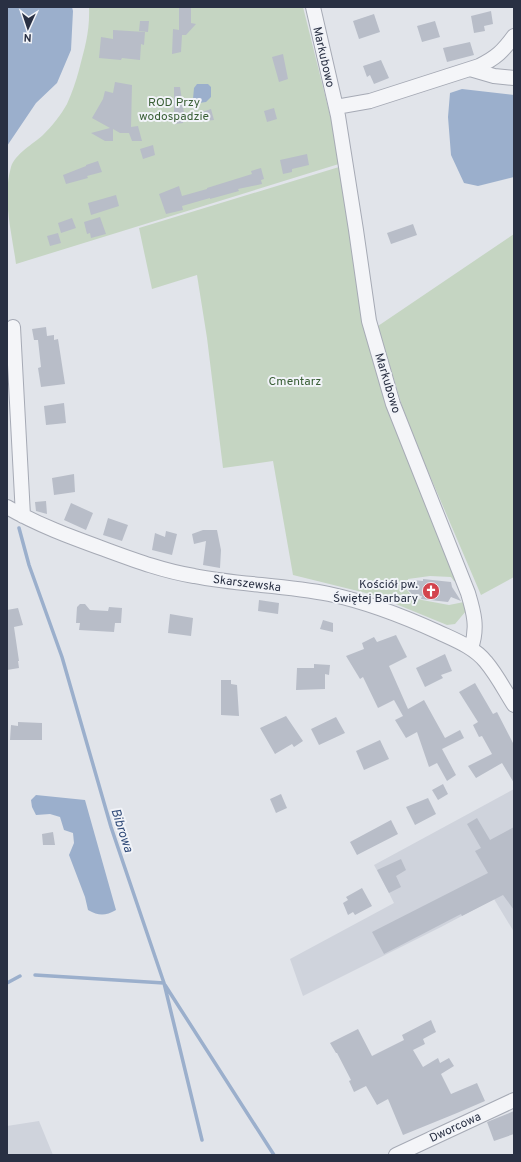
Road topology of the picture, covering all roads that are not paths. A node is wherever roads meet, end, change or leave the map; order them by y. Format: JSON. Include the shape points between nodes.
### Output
{"nodes":[{"id":1,"x":313,"y":7,"type":"edge"},
{"id":2,"x":514,"y":36,"type":"edge"},
{"id":3,"x":470,"y":69,"type":"junction"},
{"id":4,"x":514,"y":78,"type":"edge"},
{"id":5,"x":336,"y":107,"type":"junction"},
{"id":6,"x":13,"y":327,"type":"dead end"},
{"id":7,"x":7,"y":507,"type":"edge"},
{"id":8,"x":23,"y":516,"type":"junction"},
{"id":9,"x":471,"y":648,"type":"junction"},
{"id":10,"x":514,"y":705,"type":"edge"},
{"id":11,"x":514,"y":1100,"type":"edge"},
{"id":12,"x":396,"y":1155,"type":"edge"}],
"edges":[{"from":1,"to":5,"type":"street","name":"Markubowo"},
{"from":2,"to":3,"type":"street","via":[[491,60]]},
{"from":3,"to":4,"type":"street","via":[[494,76]]},
{"from":3,"to":5,"type":"street","via":[[370,101]]},
{"from":5,"to":9,"type":"street","name":"Markubowo","via":[[369,321],[393,404],[474,611],[476,629]]},
{"from":6,"to":8,"type":"street"},
{"from":7,"to":8,"type":"street","name":"Skarszewska"},
{"from":8,"to":9,"type":"street","name":"Skarszewska","via":[[70,537],[166,570],[220,580],[307,590],[351,599],[410,619]]},
{"from":9,"to":10,"type":"street","name":"Skarszewska","via":[[486,661]]},
{"from":11,"to":12,"type":"street","name":"Dworcowa"}]}
